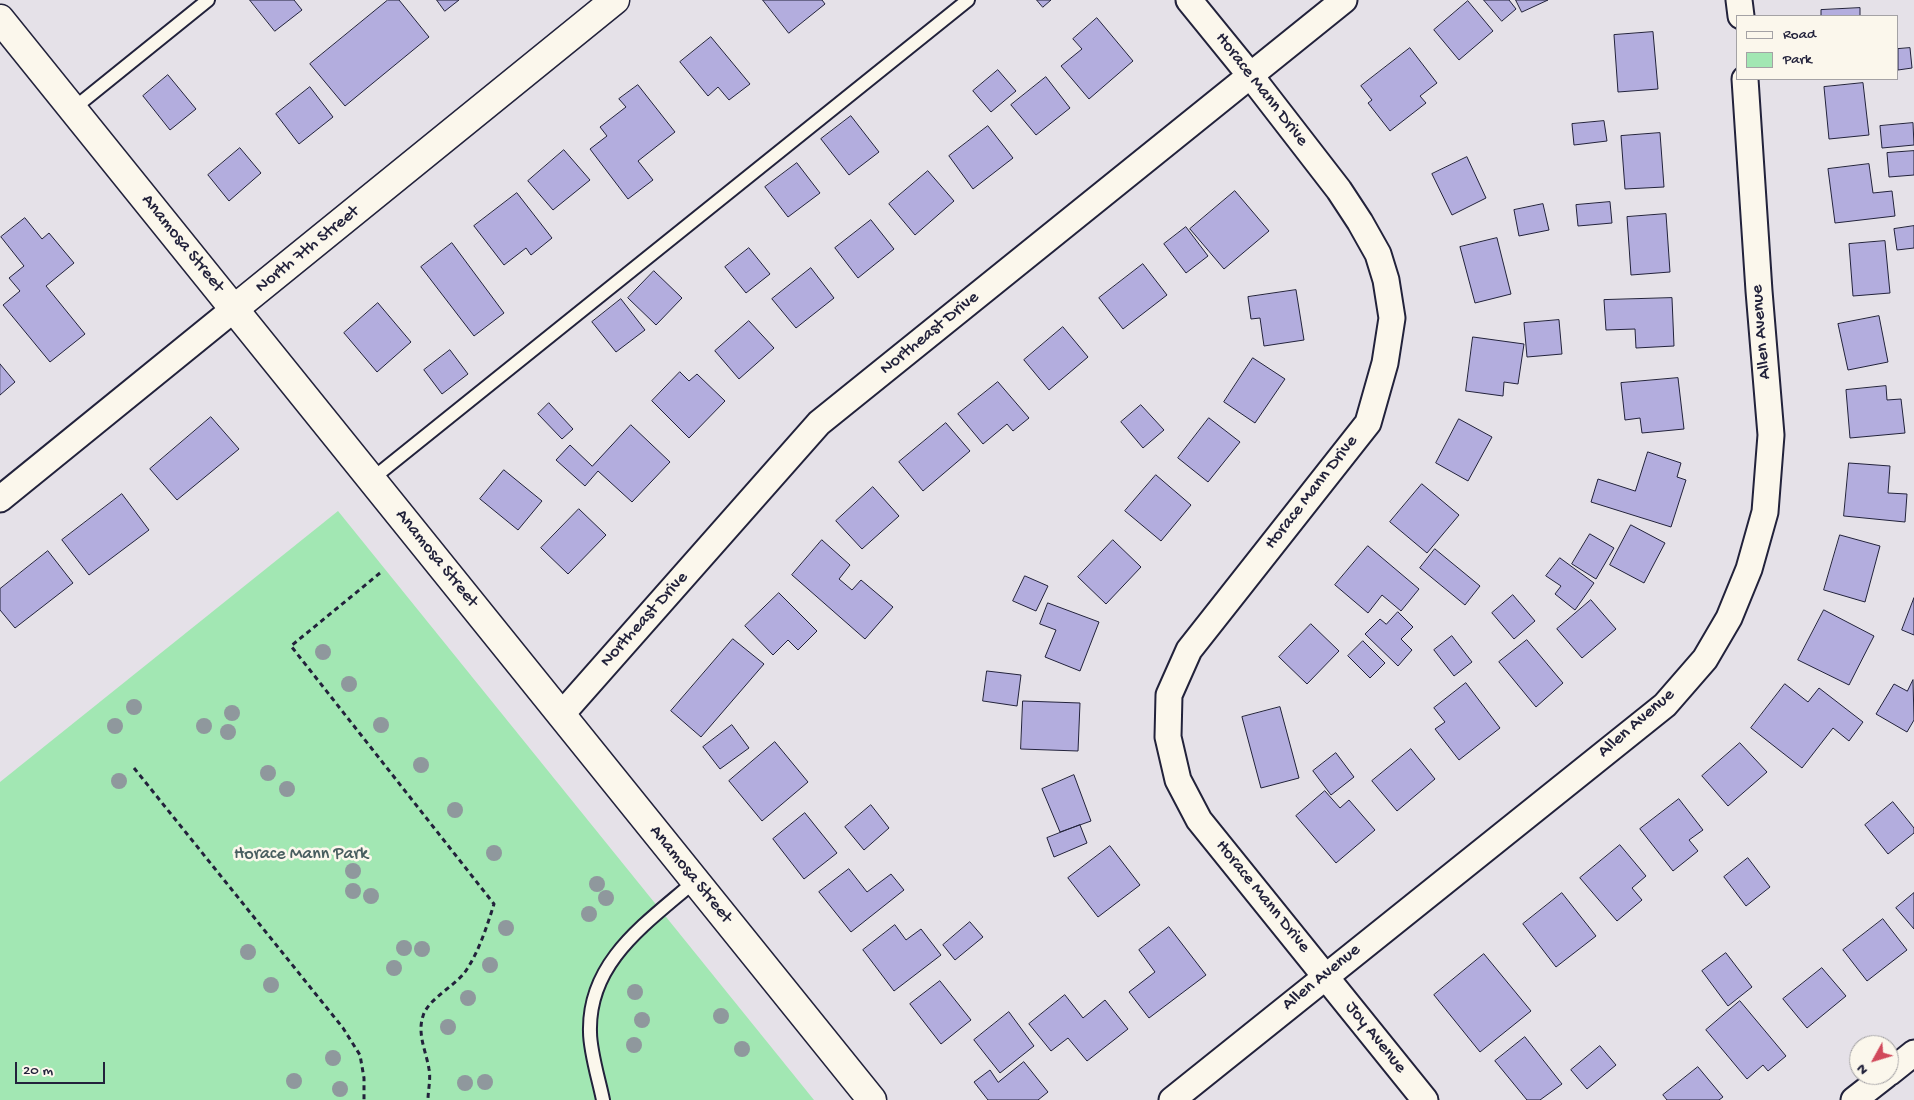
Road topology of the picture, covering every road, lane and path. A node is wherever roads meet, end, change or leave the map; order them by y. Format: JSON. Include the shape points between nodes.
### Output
{"nodes":[{"id":1,"x":208,"y":0,"type":"edge"},
{"id":2,"x":616,"y":0,"type":"edge"},
{"id":3,"x":968,"y":0,"type":"edge"},
{"id":4,"x":1189,"y":0,"type":"edge"},
{"id":5,"x":1344,"y":0,"type":"edge"},
{"id":6,"x":1740,"y":0,"type":"edge"},
{"id":7,"x":1740,"y":15,"type":"edge"},
{"id":8,"x":4,"y":31,"type":"edge"},
{"id":9,"x":1250,"y":75,"type":"junction"},
{"id":10,"x":1745,"y":80,"type":"edge"},
{"id":11,"x":73,"y":109,"type":"junction"},
{"id":12,"x":234,"y":309,"type":"junction"},
{"id":13,"x":372,"y":479,"type":"junction"},
{"id":14,"x":0,"y":500,"type":"edge"},
{"id":15,"x":380,"y":573,"type":"dead end"},
{"id":16,"x":561,"y":715,"type":"junction"},
{"id":17,"x":134,"y":768,"type":"dead end"},
{"id":18,"x":695,"y":880,"type":"junction"},
{"id":19,"x":1326,"y":975,"type":"junction"},
{"id":20,"x":1914,"y":1053,"type":"edge"},
{"id":21,"x":1899,"y":1065,"type":"edge"},
{"id":22,"x":1874,"y":1085,"type":"edge"},
{"id":23,"x":364,"y":1100,"type":"edge"},
{"id":24,"x":428,"y":1100,"type":"edge"},
{"id":25,"x":603,"y":1100,"type":"edge"},
{"id":26,"x":872,"y":1100,"type":"edge"},
{"id":27,"x":1172,"y":1100,"type":"edge"},
{"id":28,"x":1425,"y":1100,"type":"edge"},
{"id":29,"x":1854,"y":1100,"type":"edge"}],
"edges":[{"from":1,"to":11,"type":"lane"},
{"from":2,"to":12,"type":"main road","name":"North 7th Street"},
{"from":3,"to":13,"type":"lane"},
{"from":4,"to":9,"type":"street","name":"Horace Mann Drive"},
{"from":5,"to":9,"type":"street","name":"Northeast Drive"},
{"from":6,"to":7,"type":"street"},
{"from":8,"to":11,"type":"main road","name":"Anamosa Street"},
{"from":9,"to":16,"type":"street","name":"Northeast Drive","via":[[820,423]]},
{"from":9,"to":19,"type":"street","name":"Horace Mann Drive","via":[[1360,222],[1378,254],[1392,318],[1385,363],[1368,423],[1188,650],[1169,695],[1168,737],[1178,780],[1199,820]]},
{"from":10,"to":19,"type":"street","name":"Allen Avenue","via":[[1771,434],[1765,512],[1749,569],[1729,618],[1705,659],[1665,705]]},
{"from":11,"to":12,"type":"main road","name":"Anamosa Street"},
{"from":12,"to":13,"type":"main road","name":"Anamosa Street"},
{"from":12,"to":14,"type":"street","name":"North 7th Street"},
{"from":13,"to":16,"type":"main road","name":"Anamosa Street"},
{"from":15,"to":24,"type":"path","via":[[291,646],[494,904],[465,972],[423,1013],[420,1026],[429,1071]]},
{"from":16,"to":18,"type":"main road","name":"Anamosa Street"},
{"from":17,"to":23,"type":"path","via":[[343,1028],[360,1055]]},
{"from":18,"to":25,"type":"lane","via":[[617,952],[600,979],[592,1000],[590,1033]]},
{"from":18,"to":26,"type":"main road","name":"Anamosa Street"},
{"from":19,"to":27,"type":"street","name":"Allen Avenue"},
{"from":19,"to":28,"type":"street","name":"Joy Avenue"},
{"from":20,"to":21,"type":"street"},
{"from":22,"to":29,"type":"street"}]}
